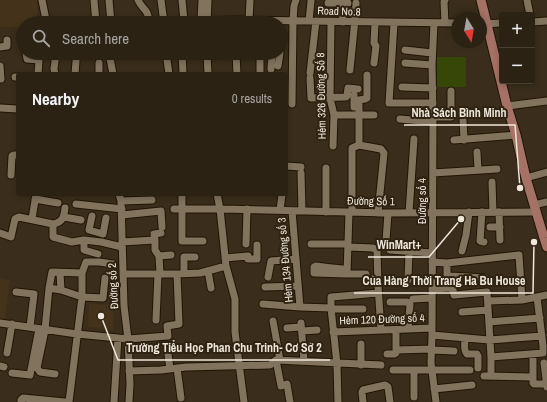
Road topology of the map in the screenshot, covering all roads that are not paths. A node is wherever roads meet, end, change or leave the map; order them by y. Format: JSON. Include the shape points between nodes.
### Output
{"nodes":[{"id":1,"x":42,"y":0,"type":"edge"},
{"id":2,"x":94,"y":0,"type":"edge"},
{"id":3,"x":109,"y":0,"type":"edge"},
{"id":4,"x":138,"y":0,"type":"edge"},
{"id":5,"x":161,"y":0,"type":"edge"},
{"id":6,"x":182,"y":0,"type":"edge"},
{"id":7,"x":202,"y":0,"type":"edge"},
{"id":8,"x":208,"y":0,"type":"edge"},
{"id":9,"x":250,"y":0,"type":"edge"},
{"id":10,"x":296,"y":0,"type":"edge"},
{"id":11,"x":445,"y":0,"type":"edge"},
{"id":12,"x":481,"y":0,"type":"edge"},
{"id":13,"x":527,"y":0,"type":"edge"},
{"id":14,"x":311,"y":1,"type":"dead end"},
{"id":15,"x":328,"y":3,"type":"dead end"},
{"id":16,"x":351,"y":3,"type":"junction"},
{"id":17,"x":482,"y":12,"type":"edge"},
{"id":18,"x":529,"y":12,"type":"edge"},
{"id":19,"x":45,"y":16,"type":"edge"},
{"id":20,"x":95,"y":16,"type":"edge"},
{"id":21,"x":110,"y":16,"type":"edge"},
{"id":22,"x":148,"y":16,"type":"edge"},
{"id":23,"x":163,"y":16,"type":"edge"},
{"id":24,"x":182,"y":16,"type":"edge"},
{"id":25,"x":204,"y":16,"type":"edge"},
{"id":26,"x":206,"y":16,"type":"edge"},
{"id":27,"x":249,"y":16,"type":"edge"},
{"id":28,"x":288,"y":21,"type":"edge"},
{"id":29,"x":293,"y":21,"type":"junction"},
{"id":30,"x":313,"y":21,"type":"junction"},
{"id":31,"x":547,"y":21,"type":"edge"},
{"id":32,"x":331,"y":22,"type":"junction"},
{"id":33,"x":343,"y":22,"type":"junction"},
{"id":34,"x":355,"y":22,"type":"junction"},
{"id":35,"x":535,"y":22,"type":"edge"},
{"id":36,"x":375,"y":23,"type":"junction"},
{"id":37,"x":394,"y":23,"type":"junction"},
{"id":38,"x":434,"y":23,"type":"junction"},
{"id":39,"x":445,"y":23,"type":"junction"},
{"id":40,"x":451,"y":23,"type":"edge"},
{"id":41,"x":499,"y":23,"type":"edge"},
{"id":42,"x":487,"y":24,"type":"edge"},
{"id":43,"x":487,"y":35,"type":"edge"},
{"id":44,"x":7,"y":40,"type":"dead end"},
{"id":45,"x":0,"y":47,"type":"edge"},
{"id":46,"x":405,"y":50,"type":"dead end"},
{"id":47,"x":432,"y":53,"type":"junction"},
{"id":48,"x":39,"y":60,"type":"edge"},
{"id":49,"x":55,"y":60,"type":"edge"},
{"id":50,"x":110,"y":60,"type":"edge"},
{"id":51,"x":167,"y":60,"type":"edge"},
{"id":52,"x":182,"y":60,"type":"edge"},
{"id":53,"x":207,"y":60,"type":"edge"},
{"id":54,"x":236,"y":60,"type":"edge"},
{"id":55,"x":260,"y":60,"type":"edge"},
{"id":56,"x":274,"y":60,"type":"edge"},
{"id":57,"x":278,"y":60,"type":"edge"},
{"id":58,"x":76,"y":62,"type":"dead end"},
{"id":59,"x":99,"y":63,"type":"dead end"},
{"id":60,"x":374,"y":63,"type":"dead end"},
{"id":61,"x":404,"y":63,"type":"dead end"},
{"id":62,"x":432,"y":65,"type":"junction"},
{"id":63,"x":0,"y":66,"type":"edge"},
{"id":64,"x":276,"y":70,"type":"edge"},
{"id":65,"x":350,"y":70,"type":"dead end"},
{"id":66,"x":38,"y":72,"type":"edge"},
{"id":67,"x":55,"y":72,"type":"edge"},
{"id":68,"x":75,"y":72,"type":"edge"},
{"id":69,"x":99,"y":72,"type":"edge"},
{"id":70,"x":113,"y":72,"type":"edge"},
{"id":71,"x":169,"y":72,"type":"edge"},
{"id":72,"x":183,"y":72,"type":"edge"},
{"id":73,"x":208,"y":72,"type":"edge"},
{"id":74,"x":237,"y":72,"type":"edge"},
{"id":75,"x":260,"y":72,"type":"edge"},
{"id":76,"x":367,"y":75,"type":"dead end"},
{"id":77,"x":1,"y":79,"type":"edge"},
{"id":78,"x":402,"y":87,"type":"dead end"},
{"id":79,"x":433,"y":88,"type":"junction"},
{"id":80,"x":450,"y":91,"type":"dead end"},
{"id":81,"x":330,"y":98,"type":"junction"},
{"id":82,"x":547,"y":101,"type":"edge"},
{"id":83,"x":433,"y":103,"type":"junction"},
{"id":84,"x":292,"y":104,"type":"dead end"},
{"id":85,"x":507,"y":106,"type":"junction"},
{"id":86,"x":0,"y":108,"type":"edge"},
{"id":87,"x":16,"y":110,"type":"edge"},
{"id":88,"x":334,"y":115,"type":"junction"},
{"id":89,"x":357,"y":115,"type":"junction"},
{"id":90,"x":374,"y":115,"type":"dead end"},
{"id":91,"x":400,"y":119,"type":"dead end"},
{"id":92,"x":433,"y":120,"type":"junction"},
{"id":93,"x":463,"y":120,"type":"dead end"},
{"id":94,"x":516,"y":135,"type":"junction"},
{"id":95,"x":414,"y":139,"type":"dead end"},
{"id":96,"x":454,"y":140,"type":"dead end"},
{"id":97,"x":464,"y":140,"type":"junction"},
{"id":98,"x":359,"y":145,"type":"junction"},
{"id":99,"x":333,"y":146,"type":"dead end"},
{"id":100,"x":477,"y":152,"type":"dead end"},
{"id":101,"x":16,"y":155,"type":"edge"},
{"id":102,"x":288,"y":167,"type":"edge"},
{"id":103,"x":326,"y":168,"type":"dead end"},
{"id":104,"x":497,"y":169,"type":"dead end"},
{"id":105,"x":478,"y":170,"type":"junction"},
{"id":106,"x":547,"y":172,"type":"edge"},
{"id":107,"x":433,"y":173,"type":"junction"},
{"id":108,"x":11,"y":175,"type":"dead end"},
{"id":109,"x":526,"y":178,"type":"junction"},
{"id":110,"x":492,"y":182,"type":"dead end"},
{"id":111,"x":182,"y":196,"type":"edge"},
{"id":112,"x":217,"y":196,"type":"edge"},
{"id":113,"x":282,"y":196,"type":"edge"},
{"id":114,"x":36,"y":197,"type":"edge"},
{"id":115,"x":120,"y":198,"type":"edge"},
{"id":116,"x":152,"y":200,"type":"dead end"},
{"id":117,"x":547,"y":202,"type":"edge"},
{"id":118,"x":58,"y":203,"type":"dead end"},
{"id":119,"x":76,"y":204,"type":"dead end"},
{"id":120,"x":65,"y":208,"type":"dead end"},
{"id":121,"x":535,"y":208,"type":"junction"},
{"id":122,"x":174,"y":209,"type":"dead end"},
{"id":123,"x":182,"y":209,"type":"junction"},
{"id":124,"x":220,"y":209,"type":"junction"},
{"id":125,"x":247,"y":209,"type":"junction"},
{"id":126,"x":280,"y":210,"type":"junction"},
{"id":127,"x":292,"y":210,"type":"junction"},
{"id":128,"x":302,"y":211,"type":"junction"},
{"id":129,"x":122,"y":212,"type":"junction"},
{"id":130,"x":326,"y":212,"type":"junction"},
{"id":131,"x":350,"y":212,"type":"junction"},
{"id":132,"x":470,"y":212,"type":"junction"},
{"id":133,"x":482,"y":212,"type":"junction"},
{"id":134,"x":496,"y":212,"type":"junction"},
{"id":135,"x":378,"y":213,"type":"junction"},
{"id":136,"x":388,"y":213,"type":"junction"},
{"id":137,"x":409,"y":213,"type":"junction"},
{"id":138,"x":433,"y":213,"type":"junction"},
{"id":139,"x":92,"y":216,"type":"dead end"},
{"id":140,"x":64,"y":217,"type":"junction"},
{"id":141,"x":106,"y":218,"type":"dead end"},
{"id":142,"x":32,"y":219,"type":"junction"},
{"id":143,"x":81,"y":220,"type":"dead end"},
{"id":144,"x":53,"y":224,"type":"junction"},
{"id":145,"x":500,"y":227,"type":"junction"},
{"id":146,"x":490,"y":228,"type":"dead end"},
{"id":147,"x":0,"y":234,"type":"edge"},
{"id":148,"x":103,"y":234,"type":"junction"},
{"id":149,"x":84,"y":240,"type":"junction"},
{"id":150,"x":155,"y":240,"type":"junction"},
{"id":151,"x":500,"y":240,"type":"dead end"},
{"id":152,"x":203,"y":241,"type":"dead end"},
{"id":153,"x":386,"y":241,"type":"dead end"},
{"id":154,"x":546,"y":241,"type":"edge"},
{"id":155,"x":101,"y":242,"type":"junction"},
{"id":156,"x":484,"y":242,"type":"dead end"},
{"id":157,"x":246,"y":244,"type":"dead end"},
{"id":158,"x":311,"y":244,"type":"dead end"},
{"id":159,"x":122,"y":245,"type":"junction"},
{"id":160,"x":257,"y":245,"type":"dead end"},
{"id":161,"x":348,"y":246,"type":"junction"},
{"id":162,"x":390,"y":250,"type":"dead end"},
{"id":163,"x":462,"y":251,"type":"dead end"},
{"id":164,"x":409,"y":252,"type":"junction"},
{"id":165,"x":432,"y":253,"type":"junction"},
{"id":166,"x":98,"y":254,"type":"dead end"},
{"id":167,"x":171,"y":255,"type":"dead end"},
{"id":168,"x":159,"y":256,"type":"junction"},
{"id":169,"x":194,"y":257,"type":"dead end"},
{"id":170,"x":225,"y":258,"type":"junction"},
{"id":171,"x":296,"y":260,"type":"junction"},
{"id":172,"x":432,"y":262,"type":"junction"},
{"id":173,"x":447,"y":263,"type":"junction"},
{"id":174,"x":113,"y":264,"type":"dead end"},
{"id":175,"x":226,"y":266,"type":"junction"},
{"id":176,"x":208,"y":271,"type":"junction"},
{"id":177,"x":60,"y":273,"type":"junction"},
{"id":178,"x":181,"y":273,"type":"junction"},
{"id":179,"x":82,"y":274,"type":"junction"},
{"id":180,"x":123,"y":274,"type":"junction"},
{"id":181,"x":159,"y":274,"type":"junction"},
{"id":182,"x":366,"y":274,"type":"dead end"},
{"id":183,"x":268,"y":277,"type":"dead end"},
{"id":184,"x":105,"y":278,"type":"dead end"},
{"id":185,"x":485,"y":278,"type":"dead end"},
{"id":186,"x":408,"y":280,"type":"dead end"},
{"id":187,"x":298,"y":286,"type":"junction"},
{"id":188,"x":265,"y":287,"type":"dead end"},
{"id":189,"x":49,"y":288,"type":"junction"},
{"id":190,"x":211,"y":288,"type":"dead end"},
{"id":191,"x":432,"y":289,"type":"junction"},
{"id":192,"x":61,"y":290,"type":"junction"},
{"id":193,"x":16,"y":292,"type":"dead end"},
{"id":194,"x":378,"y":293,"type":"junction"},
{"id":195,"x":547,"y":295,"type":"edge"},
{"id":196,"x":82,"y":297,"type":"junction"},
{"id":197,"x":537,"y":297,"type":"junction"},
{"id":198,"x":432,"y":298,"type":"junction"},
{"id":199,"x":413,"y":299,"type":"dead end"},
{"id":200,"x":488,"y":300,"type":"junction"},
{"id":201,"x":522,"y":300,"type":"junction"},
{"id":202,"x":390,"y":302,"type":"dead end"},
{"id":203,"x":263,"y":304,"type":"dead end"},
{"id":204,"x":300,"y":307,"type":"junction"},
{"id":205,"x":363,"y":308,"type":"dead end"},
{"id":206,"x":331,"y":309,"type":"junction"},
{"id":207,"x":488,"y":310,"type":"junction"},
{"id":208,"x":462,"y":312,"type":"dead end"},
{"id":209,"x":540,"y":318,"type":"junction"},
{"id":210,"x":156,"y":320,"type":"dead end"},
{"id":211,"x":273,"y":321,"type":"dead end"},
{"id":212,"x":0,"y":322,"type":"edge"},
{"id":213,"x":489,"y":322,"type":"junction"},
{"id":214,"x":12,"y":324,"type":"junction"},
{"id":215,"x":30,"y":327,"type":"junction"},
{"id":216,"x":301,"y":327,"type":"junction"},
{"id":217,"x":286,"y":328,"type":"dead end"},
{"id":218,"x":42,"y":329,"type":"junction"},
{"id":219,"x":408,"y":329,"type":"junction"},
{"id":220,"x":317,"y":330,"type":"dead end"},
{"id":221,"x":382,"y":330,"type":"junction"},
{"id":222,"x":396,"y":330,"type":"junction"},
{"id":223,"x":333,"y":332,"type":"junction"},
{"id":224,"x":432,"y":332,"type":"junction"},
{"id":225,"x":78,"y":334,"type":"junction"},
{"id":226,"x":542,"y":336,"type":"junction"},
{"id":227,"x":118,"y":338,"type":"junction"},
{"id":228,"x":465,"y":338,"type":"junction"},
{"id":229,"x":128,"y":339,"type":"junction"},
{"id":230,"x":490,"y":340,"type":"junction"},
{"id":231,"x":361,"y":344,"type":"dead end"},
{"id":232,"x":544,"y":348,"type":"edge"},
{"id":233,"x":396,"y":350,"type":"junction"},
{"id":234,"x":432,"y":350,"type":"junction"},
{"id":235,"x":454,"y":351,"type":"dead end"},
{"id":236,"x":7,"y":354,"type":"dead end"},
{"id":237,"x":168,"y":354,"type":"dead end"},
{"id":238,"x":387,"y":354,"type":"dead end"},
{"id":239,"x":533,"y":354,"type":"junction"},
{"id":240,"x":491,"y":356,"type":"junction"},
{"id":241,"x":278,"y":360,"type":"junction"},
{"id":242,"x":304,"y":361,"type":"junction"},
{"id":243,"x":544,"y":363,"type":"dead end"},
{"id":244,"x":337,"y":364,"type":"junction"},
{"id":245,"x":361,"y":365,"type":"junction"},
{"id":246,"x":239,"y":366,"type":"junction"},
{"id":247,"x":381,"y":366,"type":"dead end"},
{"id":248,"x":478,"y":368,"type":"dead end"},
{"id":249,"x":173,"y":369,"type":"junction"},
{"id":250,"x":392,"y":370,"type":"dead end"},
{"id":251,"x":414,"y":370,"type":"junction"},
{"id":252,"x":432,"y":370,"type":"junction"},
{"id":253,"x":470,"y":370,"type":"dead end"},
{"id":254,"x":129,"y":371,"type":"junction"},
{"id":255,"x":12,"y":373,"type":"dead end"},
{"id":256,"x":55,"y":374,"type":"dead end"},
{"id":257,"x":533,"y":376,"type":"junction"},
{"id":258,"x":472,"y":385,"type":"dead end"},
{"id":259,"x":547,"y":386,"type":"edge"},
{"id":260,"x":434,"y":389,"type":"junction"},
{"id":261,"x":414,"y":397,"type":"dead end"},
{"id":262,"x":181,"y":398,"type":"dead end"},
{"id":263,"x":22,"y":400,"type":"edge"},
{"id":264,"x":65,"y":402,"type":"edge"},
{"id":265,"x":68,"y":402,"type":"edge"},
{"id":266,"x":114,"y":402,"type":"edge"},
{"id":267,"x":129,"y":402,"type":"edge"},
{"id":268,"x":244,"y":402,"type":"edge"},
{"id":269,"x":290,"y":402,"type":"edge"},
{"id":270,"x":338,"y":402,"type":"edge"},
{"id":271,"x":363,"y":402,"type":"edge"},
{"id":272,"x":390,"y":402,"type":"edge"},
{"id":273,"x":436,"y":402,"type":"edge"}],
"edges":[{"from":1,"to":19,"type":"street"},
{"from":2,"to":20,"type":"street"},
{"from":3,"to":21,"type":"street"},
{"from":4,"to":22,"type":"street"},
{"from":5,"to":23,"type":"street"},
{"from":6,"to":24,"type":"street"},
{"from":7,"to":25,"type":"street"},
{"from":8,"to":26,"type":"street"},
{"from":9,"to":27,"type":"street"},
{"from":10,"to":29,"type":"street"},
{"from":11,"to":39,"type":"street"},
{"from":12,"to":17,"type":"main road"},
{"from":13,"to":18,"type":"street"},
{"from":14,"to":30,"type":"street"},
{"from":15,"to":16,"type":"street"},
{"from":16,"to":33,"type":"street"},
{"from":16,"to":34,"type":"street"},
{"from":28,"to":29,"type":"street","name":"Road No.8"},
{"from":29,"to":30,"type":"street","name":"Road No.8"},
{"from":29,"to":84,"type":"street"},
{"from":30,"to":32,"type":"street","name":"Road No.8"},
{"from":30,"to":81,"type":"street","via":[[311,98]]},
{"from":31,"to":35,"type":"street"},
{"from":32,"to":33,"type":"street","name":"Road No.8"},
{"from":32,"to":81,"type":"street","name":"Hẻm 326 Đường Số 8"},
{"from":33,"to":34,"type":"street","name":"Road No.8"},
{"from":34,"to":36,"type":"street","name":"Road No.8"},
{"from":34,"to":65,"type":"street"},
{"from":36,"to":37,"type":"street","name":"Road No.8"},
{"from":36,"to":60,"type":"street"},
{"from":37,"to":38,"type":"street","name":"Road No.8"},
{"from":37,"to":83,"type":"street","via":[[389,103]]},
{"from":38,"to":39,"type":"street","name":"Road No.8"},
{"from":38,"to":47,"type":"street","name":"Đường số 4"},
{"from":39,"to":40,"type":"street","name":"Road No.8"},
{"from":41,"to":42,"type":"street"},
{"from":43,"to":85,"type":"main road"},
{"from":44,"to":45,"type":"street","via":[[7,46]]},
{"from":46,"to":47,"type":"street"},
{"from":47,"to":62,"type":"street","name":"Đường số 4"},
{"from":48,"to":66,"type":"street"},
{"from":49,"to":67,"type":"street"},
{"from":50,"to":70,"type":"street"},
{"from":51,"to":71,"type":"street"},
{"from":52,"to":72,"type":"street"},
{"from":53,"to":73,"type":"street"},
{"from":54,"to":74,"type":"street"},
{"from":55,"to":75,"type":"street"},
{"from":56,"to":64,"type":"street"},
{"from":57,"to":64,"type":"street"},
{"from":58,"to":68,"type":"street"},
{"from":59,"to":69,"type":"street"},
{"from":61,"to":62,"type":"street"},
{"from":62,"to":79,"type":"street","name":"Đường số 4"},
{"from":63,"to":77,"type":"street"},
{"from":76,"to":89,"type":"street","via":[[367,98],[359,100]]},
{"from":78,"to":79,"type":"street"},
{"from":79,"to":83,"type":"street","name":"Đường số 4"},
{"from":80,"to":92,"type":"street","via":[[451,117]]},
{"from":81,"to":88,"type":"street","name":"Hẻm 326 Đường Số 8"},
{"from":81,"to":89,"type":"street","via":[[346,97],[348,88],[356,92]]},
{"from":82,"to":85,"type":"street"},
{"from":83,"to":92,"type":"street","name":"Đường số 4"},
{"from":85,"to":94,"type":"main road"},
{"from":86,"to":87,"type":"street"},
{"from":88,"to":89,"type":"street"},
{"from":88,"to":99,"type":"street","name":"Hẻm 326 Đường Số 8"},
{"from":89,"to":90,"type":"street"},
{"from":89,"to":98,"type":"street"},
{"from":91,"to":92,"type":"street"},
{"from":92,"to":107,"type":"street","name":"Đường số 4"},
{"from":93,"to":97,"type":"street"},
{"from":94,"to":97,"type":"street"},
{"from":94,"to":109,"type":"main road"},
{"from":95,"to":137,"type":"street"},
{"from":96,"to":97,"type":"street"},
{"from":98,"to":131,"type":"street","via":[[352,148]]},
{"from":98,"to":135,"type":"street","via":[[381,149],[384,153]]},
{"from":100,"to":105,"type":"street"},
{"from":101,"to":108,"type":"street","via":[[12,156]]},
{"from":102,"to":128,"type":"street","via":[[301,170]]},
{"from":103,"to":130,"type":"street"},
{"from":104,"to":105,"type":"street"},
{"from":105,"to":107,"type":"street"},
{"from":106,"to":109,"type":"street"},
{"from":107,"to":138,"type":"street","name":"Đường số 4"},
{"from":109,"to":121,"type":"main road"},
{"from":110,"to":134,"type":"street"},
{"from":111,"to":123,"type":"street"},
{"from":112,"to":124,"type":"street"},
{"from":113,"to":126,"type":"street"},
{"from":114,"to":118,"type":"street"},
{"from":114,"to":142,"type":"street"},
{"from":115,"to":116,"type":"street"},
{"from":115,"to":129,"type":"street","name":"Đường số 2"},
{"from":117,"to":121,"type":"street","name":"Đường Số 1"},
{"from":119,"to":129,"type":"street"},
{"from":120,"to":140,"type":"street"},
{"from":121,"to":134,"type":"street","name":"Đường Số 1"},
{"from":121,"to":154,"type":"main road"},
{"from":122,"to":123,"type":"street","name":"Đường Số 1"},
{"from":123,"to":124,"type":"street","name":"Đường Số 1"},
{"from":123,"to":152,"type":"street","via":[[182,241]]},
{"from":124,"to":125,"type":"street","name":"Đường Số 1"},
{"from":124,"to":170,"type":"street"},
{"from":125,"to":126,"type":"street","name":"Đường Số 1"},
{"from":125,"to":157,"type":"street"},
{"from":126,"to":127,"type":"street","name":"Đường Số 1"},
{"from":127,"to":128,"type":"street","name":"Đường Số 1"},
{"from":127,"to":171,"type":"street","name":"Hẻm 134 Đường số 3"},
{"from":128,"to":130,"type":"street","name":"Đường Số 1"},
{"from":129,"to":150,"type":"street","via":[[161,211],[161,230],[154,234]]},
{"from":129,"to":159,"type":"street","name":"Đường số 2"},
{"from":130,"to":131,"type":"street","name":"Đường Số 1"},
{"from":131,"to":135,"type":"street","name":"Đường Số 1"},
{"from":131,"to":161,"type":"street"},
{"from":132,"to":133,"type":"street","name":"Đường Số 1"},
{"from":132,"to":138,"type":"street","name":"Đường Số 1"},
{"from":132,"to":163,"type":"street"},
{"from":133,"to":134,"type":"street","name":"Đường Số 1"},
{"from":133,"to":156,"type":"street","via":[[480,241]]},
{"from":134,"to":145,"type":"street"},
{"from":135,"to":136,"type":"street","name":"Đường Số 1"},
{"from":136,"to":137,"type":"street","name":"Đường Số 1"},
{"from":136,"to":153,"type":"street"},
{"from":137,"to":138,"type":"street","name":"Đường Số 1"},
{"from":138,"to":165,"type":"street","name":"Đường số 4"},
{"from":139,"to":148,"type":"street","via":[[89,230]]},
{"from":140,"to":143,"type":"street"},
{"from":140,"to":144,"type":"street","via":[[59,223]]},
{"from":141,"to":148,"type":"street"},
{"from":142,"to":144,"type":"street"},
{"from":142,"to":147,"type":"street","via":[[19,217],[15,220],[11,237]]},
{"from":144,"to":149,"type":"street","via":[[53,237],[72,242]]},
{"from":145,"to":146,"type":"street"},
{"from":145,"to":151,"type":"street"},
{"from":148,"to":155,"type":"street"},
{"from":149,"to":155,"type":"street"},
{"from":149,"to":166,"type":"street","via":[[84,250]]},
{"from":150,"to":159,"type":"street"},
{"from":150,"to":168,"type":"street","via":[[155,250]]},
{"from":155,"to":159,"type":"street"},
{"from":158,"to":161,"type":"street"},
{"from":159,"to":180,"type":"street","name":"Đường số 2"},
{"from":160,"to":170,"type":"street","via":[[257,260],[248,259],[248,256]]},
{"from":161,"to":182,"type":"street","via":[[347,271]]},
{"from":161,"to":194,"type":"street","via":[[377,250]]},
{"from":162,"to":164,"type":"street"},
{"from":164,"to":165,"type":"street"},
{"from":164,"to":186,"type":"street"},
{"from":165,"to":172,"type":"street","name":"Đường số 4"},
{"from":167,"to":168,"type":"street"},
{"from":168,"to":181,"type":"street"},
{"from":169,"to":178,"type":"street","via":[[184,257]]},
{"from":170,"to":175,"type":"street"},
{"from":171,"to":183,"type":"street","via":[[271,261]]},
{"from":171,"to":187,"type":"street","name":"Hẻm 134 Đường số 3"},
{"from":172,"to":173,"type":"street"},
{"from":172,"to":191,"type":"street","name":"Đường số 4"},
{"from":173,"to":185,"type":"street","via":[[447,273],[450,276]]},
{"from":173,"to":201,"type":"street","via":[[520,255]]},
{"from":174,"to":179,"type":"street","via":[[86,262]]},
{"from":175,"to":176,"type":"street"},
{"from":175,"to":246,"type":"street","via":[[234,299]]},
{"from":176,"to":178,"type":"street"},
{"from":176,"to":190,"type":"street"},
{"from":177,"to":179,"type":"street"},
{"from":177,"to":189,"type":"street","via":[[52,272]]},
{"from":177,"to":192,"type":"street"},
{"from":178,"to":181,"type":"street"},
{"from":178,"to":229,"type":"street","via":[[179,324],[167,326],[168,336]]},
{"from":179,"to":196,"type":"street"},
{"from":180,"to":181,"type":"street"},
{"from":180,"to":229,"type":"street","name":"Đường số 2"},
{"from":181,"to":210,"type":"street"},
{"from":184,"to":196,"type":"street","via":[[104,298]]},
{"from":187,"to":188,"type":"street"},
{"from":187,"to":204,"type":"street","name":"Hẻm 134 Đường số 3"},
{"from":189,"to":192,"type":"street"},
{"from":189,"to":218,"type":"street"},
{"from":191,"to":198,"type":"street","name":"Đường số 4"},
{"from":191,"to":200,"type":"street","via":[[450,288],[454,295],[487,292]]},
{"from":192,"to":196,"type":"street"},
{"from":193,"to":215,"type":"street","via":[[34,294]]},
{"from":194,"to":206,"type":"street","via":[[331,297]]},
{"from":194,"to":221,"type":"street"},
{"from":195,"to":197,"type":"street"},
{"from":196,"to":225,"type":"street"},
{"from":197,"to":201,"type":"street"},
{"from":197,"to":209,"type":"street"},
{"from":198,"to":199,"type":"street"},
{"from":198,"to":224,"type":"street","name":"Đường số 4"},
{"from":200,"to":201,"type":"street"},
{"from":200,"to":207,"type":"street"},
{"from":202,"to":219,"type":"street","via":[[410,304]]},
{"from":203,"to":204,"type":"street"},
{"from":204,"to":206,"type":"street"},
{"from":205,"to":206,"type":"street"},
{"from":206,"to":223,"type":"street"},
{"from":207,"to":208,"type":"street"},
{"from":207,"to":213,"type":"street"},
{"from":209,"to":213,"type":"street"},
{"from":209,"to":226,"type":"street"},
{"from":211,"to":241,"type":"street"},
{"from":212,"to":214,"type":"street"},
{"from":213,"to":230,"type":"street"},
{"from":214,"to":215,"type":"street"},
{"from":214,"to":236,"type":"street"},
{"from":215,"to":218,"type":"street"},
{"from":216,"to":217,"type":"street"},
{"from":216,"to":220,"type":"street"},
{"from":216,"to":242,"type":"street"},
{"from":218,"to":225,"type":"street"},
{"from":218,"to":255,"type":"street","via":[[30,375]]},
{"from":218,"to":256,"type":"street","via":[[37,368],[40,372]]},
{"from":219,"to":222,"type":"street","name":"Hẻm 120 Đường số 4"},
{"from":219,"to":224,"type":"street","name":"Hẻm 120 Đường số 4"},
{"from":221,"to":222,"type":"street","name":"Hẻm 120 Đường số 4"},
{"from":221,"to":223,"type":"street","name":"Hẻm 120 Đường số 4"},
{"from":222,"to":233,"type":"street"},
{"from":223,"to":244,"type":"street"},
{"from":224,"to":228,"type":"street","name":"Hẻm 120 Đường số 4"},
{"from":224,"to":234,"type":"street","name":"Đường số 4"},
{"from":225,"to":227,"type":"street"},
{"from":225,"to":265,"type":"street"},
{"from":226,"to":230,"type":"street","name":"Hẻm 120 Đường số 4"},
{"from":226,"to":232,"type":"street"},
{"from":227,"to":229,"type":"street"},
{"from":227,"to":266,"type":"street"},
{"from":228,"to":230,"type":"street","name":"Hẻm 120 Đường số 4"},
{"from":228,"to":248,"type":"street","via":[[465,352],[477,354]]},
{"from":229,"to":254,"type":"street","name":"Đường số 2"},
{"from":230,"to":240,"type":"street"},
{"from":231,"to":245,"type":"street"},
{"from":232,"to":239,"type":"street"},
{"from":233,"to":234,"type":"street"},
{"from":233,"to":238,"type":"street","via":[[395,354]]},
{"from":234,"to":235,"type":"street"},
{"from":234,"to":252,"type":"street","name":"Đường số 4"},
{"from":237,"to":249,"type":"street"},
{"from":239,"to":240,"type":"street"},
{"from":239,"to":257,"type":"street"},
{"from":240,"to":257,"type":"street","via":[[487,376]]},
{"from":241,"to":242,"type":"street"},
{"from":241,"to":246,"type":"street","via":[[270,365]]},
{"from":241,"to":269,"type":"street","via":[[281,386],[288,384]]},
{"from":242,"to":244,"type":"street"},
{"from":243,"to":259,"type":"street"},
{"from":244,"to":245,"type":"street"},
{"from":244,"to":270,"type":"street"},
{"from":245,"to":247,"type":"street"},
{"from":246,"to":249,"type":"street"},
{"from":246,"to":268,"type":"street"},
{"from":249,"to":254,"type":"street"},
{"from":249,"to":262,"type":"street"},
{"from":250,"to":251,"type":"street"},
{"from":251,"to":252,"type":"street"},
{"from":251,"to":261,"type":"street"},
{"from":252,"to":253,"type":"street"},
{"from":252,"to":260,"type":"street","name":"Đường số 4"},
{"from":254,"to":267,"type":"street","name":"Đường số 2"},
{"from":257,"to":259,"type":"street","via":[[534,384]]},
{"from":258,"to":260,"type":"street"},
{"from":260,"to":273,"type":"street","name":"Đường số 4"},
{"from":263,"to":264,"type":"street"},
{"from":271,"to":272,"type":"street","via":[[362,390],[386,385]]}]}
